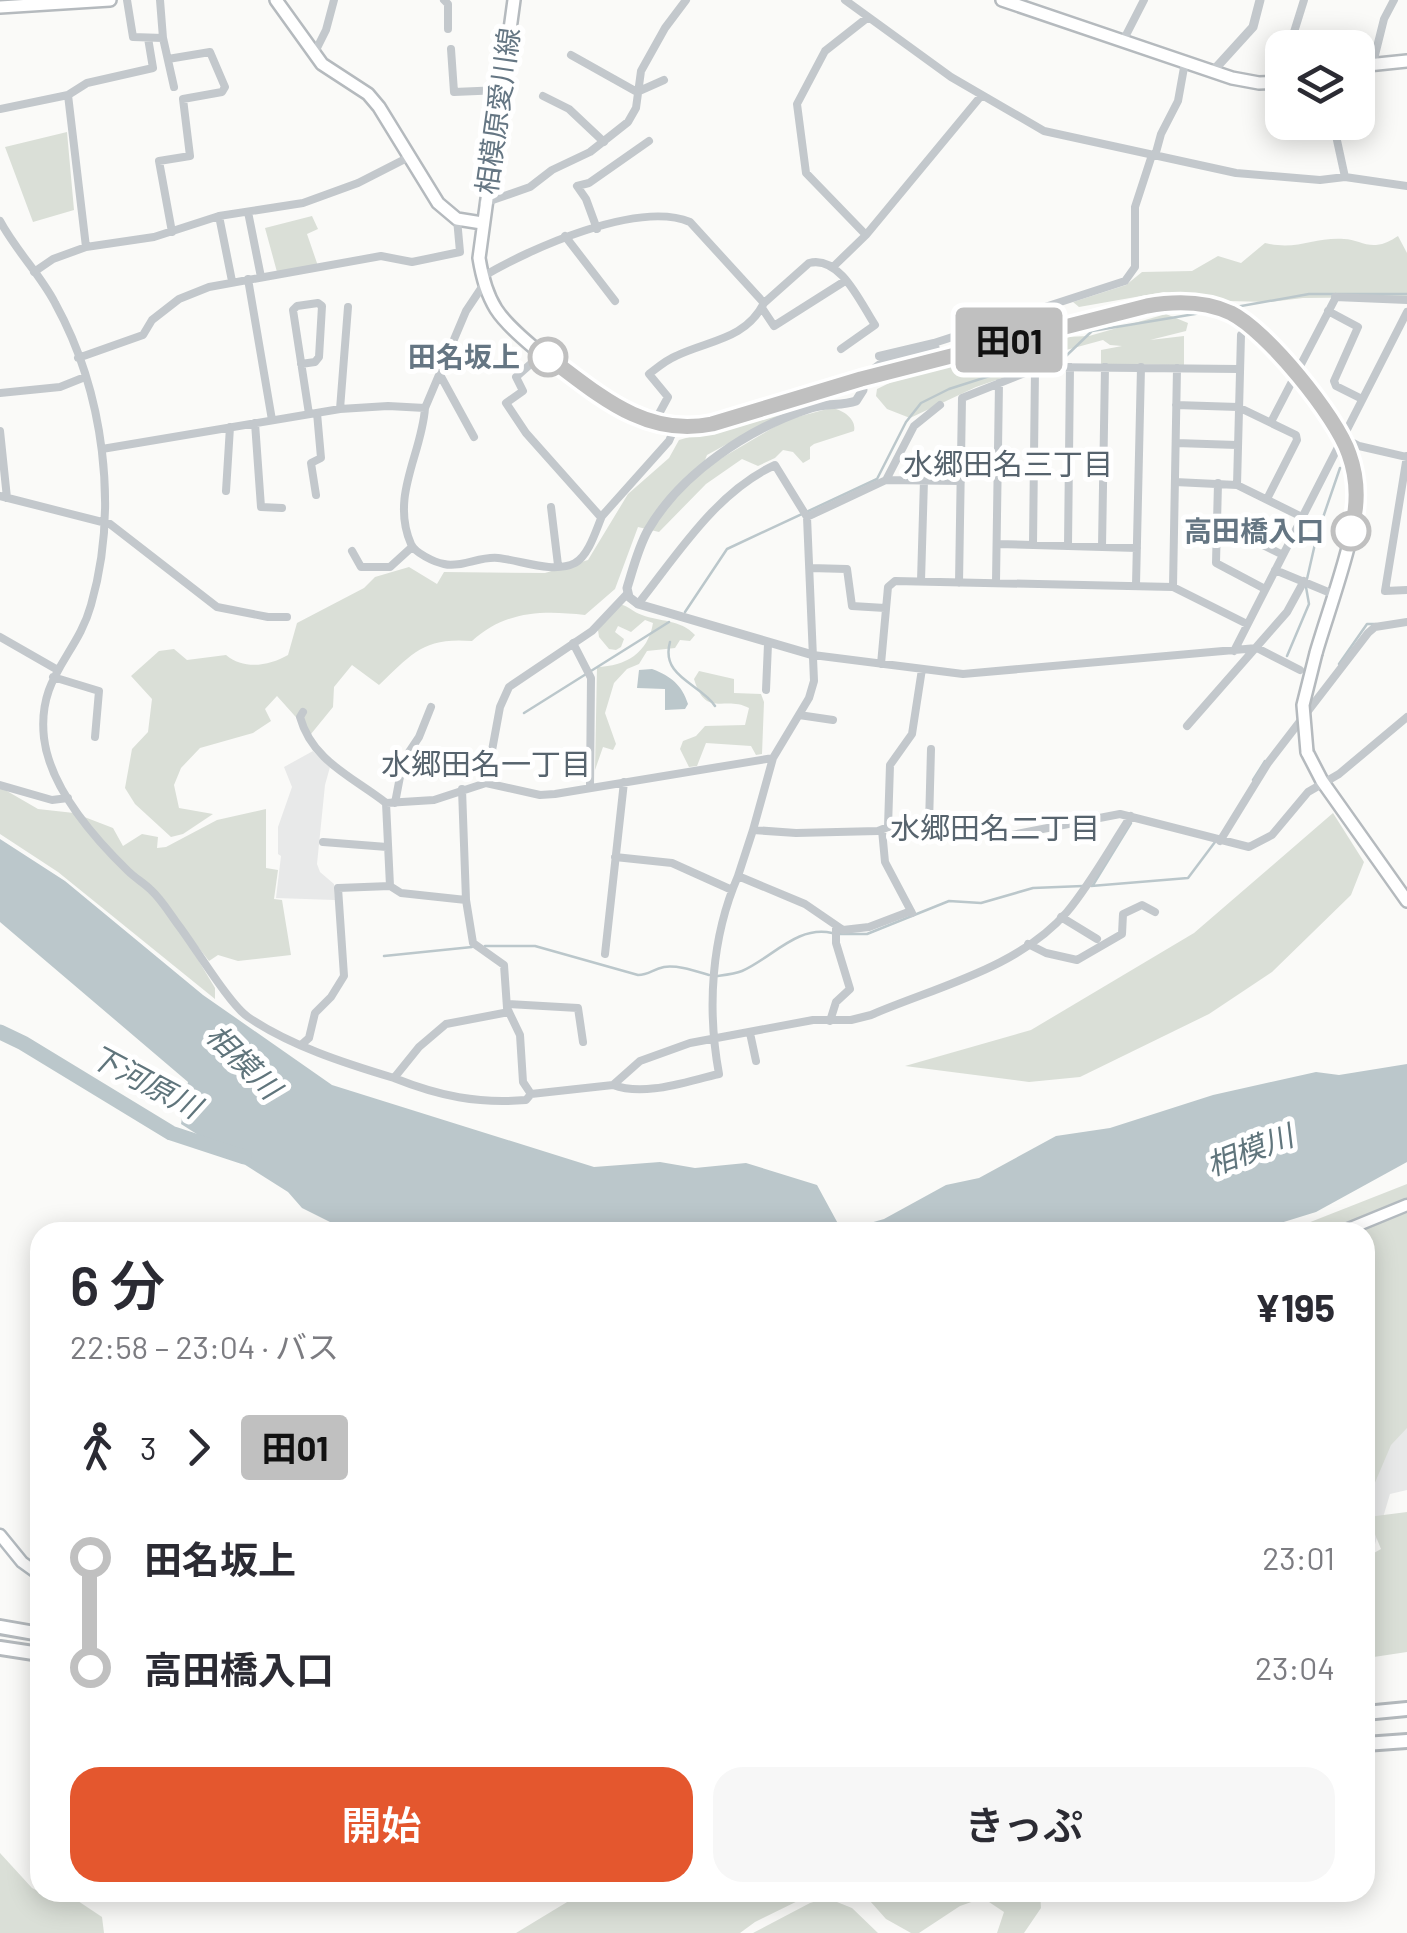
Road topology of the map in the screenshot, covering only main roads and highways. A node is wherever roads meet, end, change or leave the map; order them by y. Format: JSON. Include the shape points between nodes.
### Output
{"nodes":[{"id":1,"x":276,"y":0,"type":"edge"},
{"id":2,"x":514,"y":0,"type":"edge"},
{"id":3,"x":1005,"y":0,"type":"edge"},
{"id":4,"x":103,"y":1,"type":"edge"},
{"id":5,"x":32,"y":2,"type":"edge"},
{"id":6,"x":0,"y":7,"type":"edge"},
{"id":7,"x":1407,"y":61,"type":"edge"},
{"id":8,"x":1375,"y":64,"type":"edge"},
{"id":9,"x":1265,"y":83,"type":"edge"},
{"id":10,"x":482,"y":223,"type":"junction"},
{"id":11,"x":1407,"y":901,"type":"edge"},
{"id":12,"x":1407,"y":1205,"type":"edge"},
{"id":13,"x":1365,"y":1222,"type":"edge"},
{"id":14,"x":0,"y":1535,"type":"edge"},
{"id":15,"x":30,"y":1568,"type":"edge"},
{"id":16,"x":0,"y":1627,"type":"edge"},
{"id":17,"x":30,"y":1632,"type":"edge"},
{"id":18,"x":0,"y":1648,"type":"edge"},
{"id":19,"x":30,"y":1652,"type":"edge"},
{"id":20,"x":1407,"y":1709,"type":"edge"},
{"id":21,"x":1375,"y":1713,"type":"edge"},
{"id":22,"x":1407,"y":1741,"type":"edge"},
{"id":23,"x":1375,"y":1743,"type":"edge"}],
"edges":[{"from":1,"to":10,"type":"main road","via":[[331,73],[372,99],[438,203],[458,218]]},
{"from":2,"to":10,"type":"main road","name":"相模原愛川線"},
{"from":3,"to":9,"type":"main road"},
{"from":4,"to":5,"type":"main road"},
{"from":5,"to":6,"type":"main road"},
{"from":7,"to":8,"type":"main road"},
{"from":10,"to":11,"type":"main road","name":"相模原愛川線","bridge":true,"via":[[483,280],[505,321],[614,405],[654,424],[712,424],[861,379],[1172,302],[1226,311],[1258,332],[1342,437],[1353,468],[1353,523],[1303,705],[1307,752]]},
{"from":12,"to":13,"type":"main road"},
{"from":14,"to":15,"type":"main road"},
{"from":16,"to":17,"type":"highway"},
{"from":18,"to":19,"type":"highway"},
{"from":20,"to":21,"type":"highway"},
{"from":22,"to":23,"type":"highway"}]}
